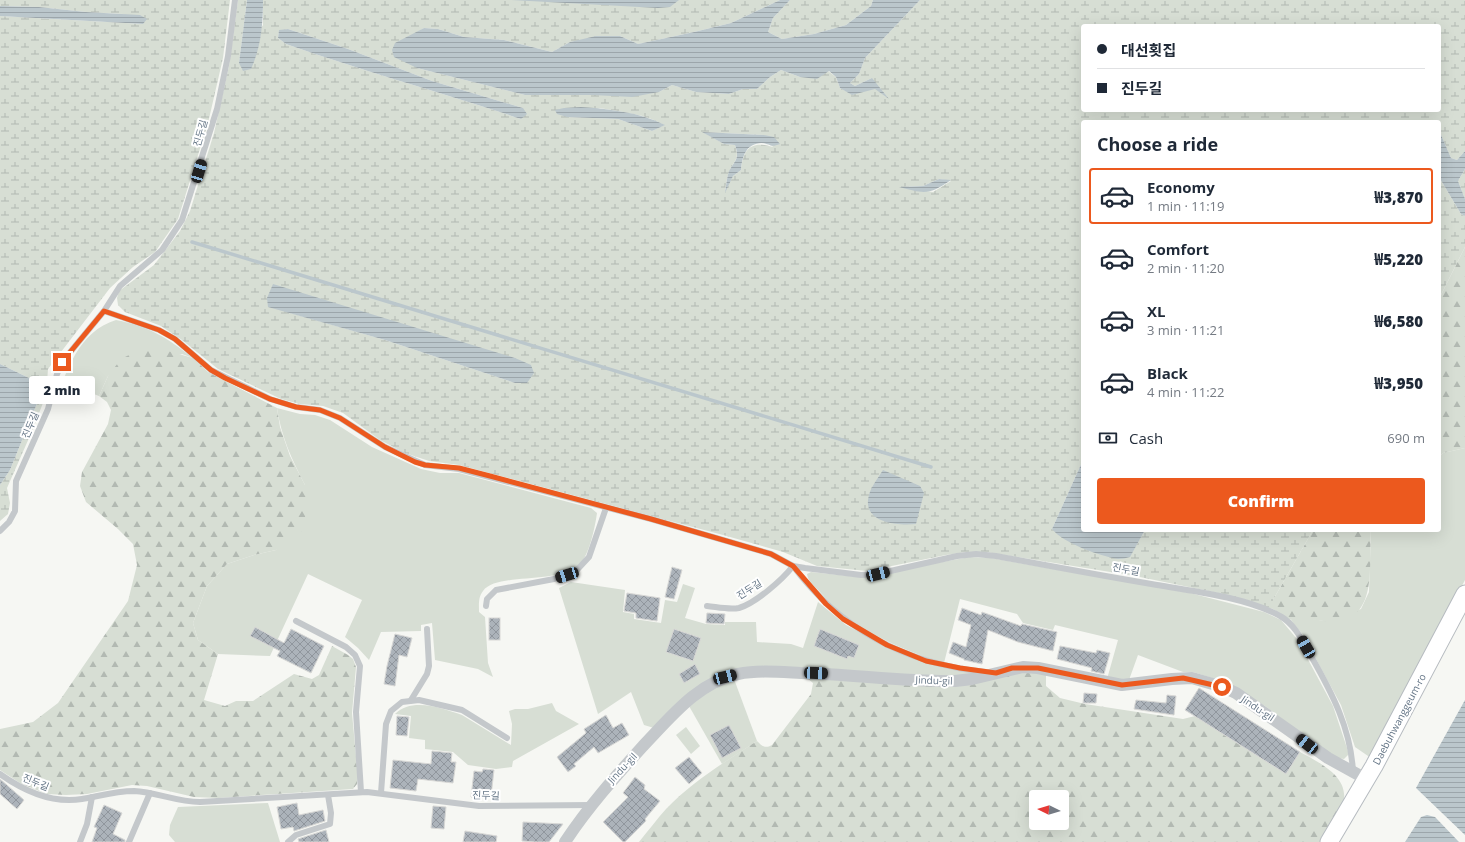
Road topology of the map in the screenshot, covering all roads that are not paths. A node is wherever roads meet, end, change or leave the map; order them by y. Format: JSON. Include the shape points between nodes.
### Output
{"nodes":[{"id":1,"x":235,"y":0,"type":"edge"},
{"id":2,"x":104,"y":311,"type":"junction"},
{"id":3,"x":606,"y":508,"type":"junction"},
{"id":4,"x":0,"y":531,"type":"edge"},
{"id":5,"x":793,"y":566,"type":"junction"},
{"id":6,"x":1465,"y":594,"type":"edge"},
{"id":7,"x":486,"y":606,"type":"dead end"},
{"id":8,"x":707,"y":606,"type":"dead end"},
{"id":9,"x":296,"y":621,"type":"dead end"},
{"id":10,"x":427,"y":629,"type":"dead end"},
{"id":11,"x":996,"y":673,"type":"junction"},
{"id":12,"x":411,"y":700,"type":"junction"},
{"id":13,"x":507,"y":738,"type":"dead end"},
{"id":14,"x":0,"y":774,"type":"edge"},
{"id":15,"x":1360,"y":776,"type":"junction"},
{"id":16,"x":361,"y":792,"type":"junction"},
{"id":17,"x":150,"y":793,"type":"junction"},
{"id":18,"x":381,"y":793,"type":"junction"},
{"id":19,"x":328,"y":794,"type":"junction"},
{"id":20,"x":92,"y":797,"type":"junction"},
{"id":21,"x":591,"y":805,"type":"junction"},
{"id":22,"x":80,"y":842,"type":"edge"},
{"id":23,"x":130,"y":842,"type":"edge"},
{"id":24,"x":288,"y":842,"type":"edge"},
{"id":25,"x":565,"y":842,"type":"edge"},
{"id":26,"x":1328,"y":842,"type":"edge"}],
"edges":[{"from":1,"to":2,"type":"lane","name":"진두길","via":[[229,49],[217,109],[182,220],[162,250],[124,282]]},
{"from":2,"to":3,"type":"lane","name":"진두길","via":[[159,330],[175,339],[211,370],[225,378],[270,399],[296,407],[320,410],[340,418],[406,458],[425,465],[459,468]]},
{"from":2,"to":4,"type":"lane","name":"진두길","via":[[62,362],[48,409],[16,482],[16,511]]},
{"from":3,"to":5,"type":"lane","name":"진두길","via":[[771,554]]},
{"from":3,"to":7,"type":"lane","via":[[589,557],[576,571],[554,579],[496,590],[487,599]]},
{"from":5,"to":8,"type":"lane","name":"진두길","via":[[776,583],[744,606]]},
{"from":5,"to":11,"type":"lane","name":"진두길","via":[[826,604],[843,619],[887,645],[926,661]]},
{"from":5,"to":15,"type":"lane","name":"진두길","via":[[861,575],[878,574],[976,554],[1191,590],[1261,608],[1281,616],[1291,625],[1325,680],[1345,726]]},
{"from":6,"to":15,"type":"main road","name":"Daebuhwanggeum-ro"},
{"from":9,"to":16,"type":"lane","via":[[346,647],[355,655],[360,666],[356,712]]},
{"from":10,"to":12,"type":"lane","via":[[429,666]]},
{"from":11,"to":15,"type":"street","name":"Jindu-gil","via":[[1023,667],[1122,685],[1183,678],[1212,683],[1236,693],[1307,744]]},
{"from":11,"to":21,"type":"street","name":"Jindu-gil","via":[[972,679],[938,681],[776,672],[754,672],[725,677],[712,683],[685,703]]},
{"from":12,"to":13,"type":"lane","via":[[462,710]]},
{"from":12,"to":18,"type":"lane","via":[[395,707],[388,716]]},
{"from":14,"to":20,"type":"lane","name":"진두길","via":[[33,793],[48,798],[65,800]]},
{"from":15,"to":26,"type":"main road","name":"Daebuhwanggeum-ro"},
{"from":16,"to":18,"type":"lane","name":"진두길"},
{"from":16,"to":19,"type":"lane","name":"진두길"},
{"from":17,"to":19,"type":"lane","name":"진두길","via":[[195,802]]},
{"from":17,"to":20,"type":"lane","name":"진두길","via":[[127,792]]},
{"from":17,"to":23,"type":"lane"},
{"from":18,"to":21,"type":"lane","name":"진두길","via":[[479,806]]},
{"from":19,"to":24,"type":"lane","via":[[330,824],[296,835]]},
{"from":20,"to":22,"type":"lane","via":[[87,824]]},
{"from":21,"to":25,"type":"street","name":"Jindu-gil"}]}
